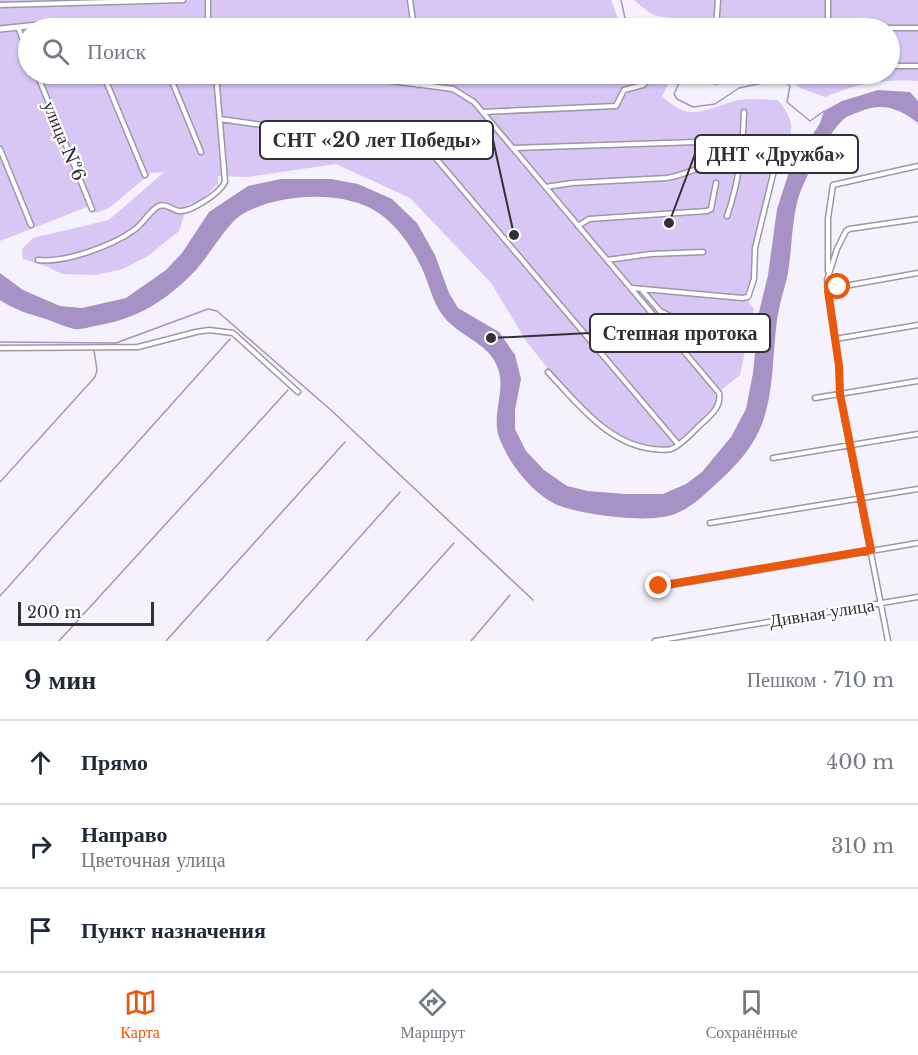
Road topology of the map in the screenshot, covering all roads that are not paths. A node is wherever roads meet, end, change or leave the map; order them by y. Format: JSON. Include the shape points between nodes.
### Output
{"nodes":[{"id":1,"x":183,"y":0,"type":"edge"},
{"id":2,"x":208,"y":0,"type":"edge"},
{"id":3,"x":411,"y":0,"type":"edge"},
{"id":4,"x":718,"y":0,"type":"edge"},
{"id":5,"x":828,"y":0,"type":"edge"},
{"id":6,"x":0,"y":5,"type":"edge"},
{"id":7,"x":210,"y":18,"type":"edge"},
{"id":8,"x":413,"y":18,"type":"edge"},
{"id":9,"x":717,"y":18,"type":"edge"},
{"id":10,"x":828,"y":18,"type":"edge"},
{"id":11,"x":18,"y":26,"type":"edge"},
{"id":12,"x":900,"y":28,"type":"edge"},
{"id":13,"x":918,"y":28,"type":"edge"},
{"id":14,"x":0,"y":29,"type":"edge"},
{"id":15,"x":900,"y":66,"type":"edge"},
{"id":16,"x":918,"y":66,"type":"edge"},
{"id":17,"x":41,"y":84,"type":"edge"},
{"id":18,"x":107,"y":84,"type":"edge"},
{"id":19,"x":173,"y":84,"type":"edge"},
{"id":20,"x":217,"y":84,"type":"edge"},
{"id":21,"x":410,"y":84,"type":"edge"},
{"id":22,"x":644,"y":84,"type":"edge"},
{"id":23,"x":417,"y":85,"type":"joint"},
{"id":24,"x":483,"y":112,"type":"junction"},
{"id":25,"x":744,"y":112,"type":"dead end"},
{"id":26,"x":220,"y":119,"type":"junction"},
{"id":27,"x":697,"y":142,"type":"dead end"},
{"id":28,"x":512,"y":148,"type":"junction"},
{"id":29,"x":0,"y":149,"type":"edge"},
{"id":30,"x":201,"y":152,"type":"dead end"},
{"id":31,"x":778,"y":154,"type":"dead end"},
{"id":32,"x":739,"y":161,"type":"junction"},
{"id":33,"x":918,"y":166,"type":"edge"},
{"id":34,"x":146,"y":175,"type":"dead end"},
{"id":35,"x":716,"y":183,"type":"dead end"},
{"id":36,"x":545,"y":187,"type":"junction"},
{"id":37,"x":92,"y":209,"type":"dead end"},
{"id":38,"x":728,"y":216,"type":"dead end"},
{"id":39,"x":918,"y":219,"type":"edge"},
{"id":40,"x":32,"y":225,"type":"dead end"},
{"id":41,"x":578,"y":226,"type":"junction"},
{"id":42,"x":703,"y":252,"type":"dead end"},
{"id":43,"x":38,"y":260,"type":"dead end"},
{"id":44,"x":607,"y":260,"type":"junction"},
{"id":45,"x":918,"y":273,"type":"edge"},
{"id":46,"x":828,"y":274,"type":"junction"},
{"id":47,"x":632,"y":288,"type":"junction"},
{"id":48,"x":640,"y":289,"type":"junction"},
{"id":49,"x":828,"y":291,"type":"junction"},
{"id":50,"x":918,"y":325,"type":"edge"},
{"id":51,"x":835,"y":339,"type":"junction"},
{"id":52,"x":729,"y":347,"type":"dead end"},
{"id":53,"x":0,"y":348,"type":"edge"},
{"id":54,"x":548,"y":372,"type":"dead end"},
{"id":55,"x":918,"y":381,"type":"edge"},
{"id":56,"x":298,"y":392,"type":"dead end"},
{"id":57,"x":840,"y":394,"type":"junction"},
{"id":58,"x":815,"y":398,"type":"dead end"},
{"id":59,"x":918,"y":434,"type":"edge"},
{"id":60,"x":678,"y":444,"type":"junction"},
{"id":61,"x":851,"y":445,"type":"junction"},
{"id":62,"x":773,"y":458,"type":"dead end"},
{"id":63,"x":918,"y":489,"type":"edge"},
{"id":64,"x":861,"y":498,"type":"junction"},
{"id":65,"x":710,"y":523,"type":"dead end"},
{"id":66,"x":918,"y":543,"type":"edge"},
{"id":67,"x":871,"y":550,"type":"junction"},
{"id":68,"x":659,"y":586,"type":"dead end"},
{"id":69,"x":918,"y":597,"type":"edge"},
{"id":70,"x":880,"y":603,"type":"junction"},
{"id":71,"x":655,"y":641,"type":"edge"},
{"id":72,"x":888,"y":641,"type":"edge"}],
"edges":[{"from":1,"to":6,"type":"street"},
{"from":2,"to":7,"type":"street"},
{"from":3,"to":8,"type":"street"},
{"from":4,"to":9,"type":"street"},
{"from":5,"to":10,"type":"street"},
{"from":11,"to":14,"type":"street"},
{"from":12,"to":13,"type":"street"},
{"from":15,"to":16,"type":"street"},
{"from":17,"to":37,"type":"street","name":"улица №6"},
{"from":18,"to":34,"type":"street"},
{"from":19,"to":30,"type":"street"},
{"from":20,"to":26,"type":"street"},
{"from":21,"to":23,"type":"street"},
{"from":22,"to":24,"type":"street","via":[[624,90],[616,106]]},
{"from":23,"to":24,"type":"street","via":[[453,89]]},
{"from":24,"to":28,"type":"street"},
{"from":25,"to":32,"type":"street"},
{"from":26,"to":43,"type":"street","via":[[225,182],[203,203],[180,211],[163,205],[111,245],[51,262]]},
{"from":26,"to":60,"type":"street","via":[[417,147],[434,156]]},
{"from":27,"to":28,"type":"street"},
{"from":28,"to":36,"type":"street"},
{"from":29,"to":40,"type":"street"},
{"from":31,"to":48,"type":"street","via":[[755,248],[754,279],[748,297]]},
{"from":32,"to":36,"type":"street","via":[[667,178]]},
{"from":32,"to":38,"type":"street"},
{"from":33,"to":46,"type":"street","via":[[833,185],[828,218]]},
{"from":35,"to":41,"type":"street","via":[[711,209],[706,212],[589,219]]},
{"from":36,"to":41,"type":"street"},
{"from":39,"to":46,"type":"street","via":[[849,229]]},
{"from":41,"to":44,"type":"street"},
{"from":42,"to":44,"type":"street"},
{"from":44,"to":47,"type":"street"},
{"from":45,"to":49,"type":"street"},
{"from":46,"to":49,"type":"street"},
{"from":47,"to":48,"type":"street"},
{"from":47,"to":60,"type":"street","via":[[719,393],[718,405]]},
{"from":48,"to":52,"type":"street","via":[[683,329],[730,337]]},
{"from":49,"to":51,"type":"street"},
{"from":50,"to":51,"type":"street"},
{"from":51,"to":57,"type":"street"},
{"from":53,"to":56,"type":"street","via":[[138,347],[196,332],[224,331],[233,333]]},
{"from":54,"to":60,"type":"street","via":[[607,431],[636,447],[669,450]]},
{"from":55,"to":57,"type":"street"},
{"from":57,"to":58,"type":"street"},
{"from":57,"to":61,"type":"street"},
{"from":59,"to":61,"type":"street"},
{"from":61,"to":62,"type":"street"},
{"from":61,"to":64,"type":"street"},
{"from":63,"to":64,"type":"street"},
{"from":64,"to":65,"type":"street"},
{"from":64,"to":67,"type":"street"},
{"from":66,"to":67,"type":"street"},
{"from":67,"to":68,"type":"street"},
{"from":67,"to":70,"type":"street"},
{"from":69,"to":70,"type":"street","name":"Дивная улица"},
{"from":70,"to":71,"type":"street","name":"Дивная улица"},
{"from":70,"to":72,"type":"street"}]}
